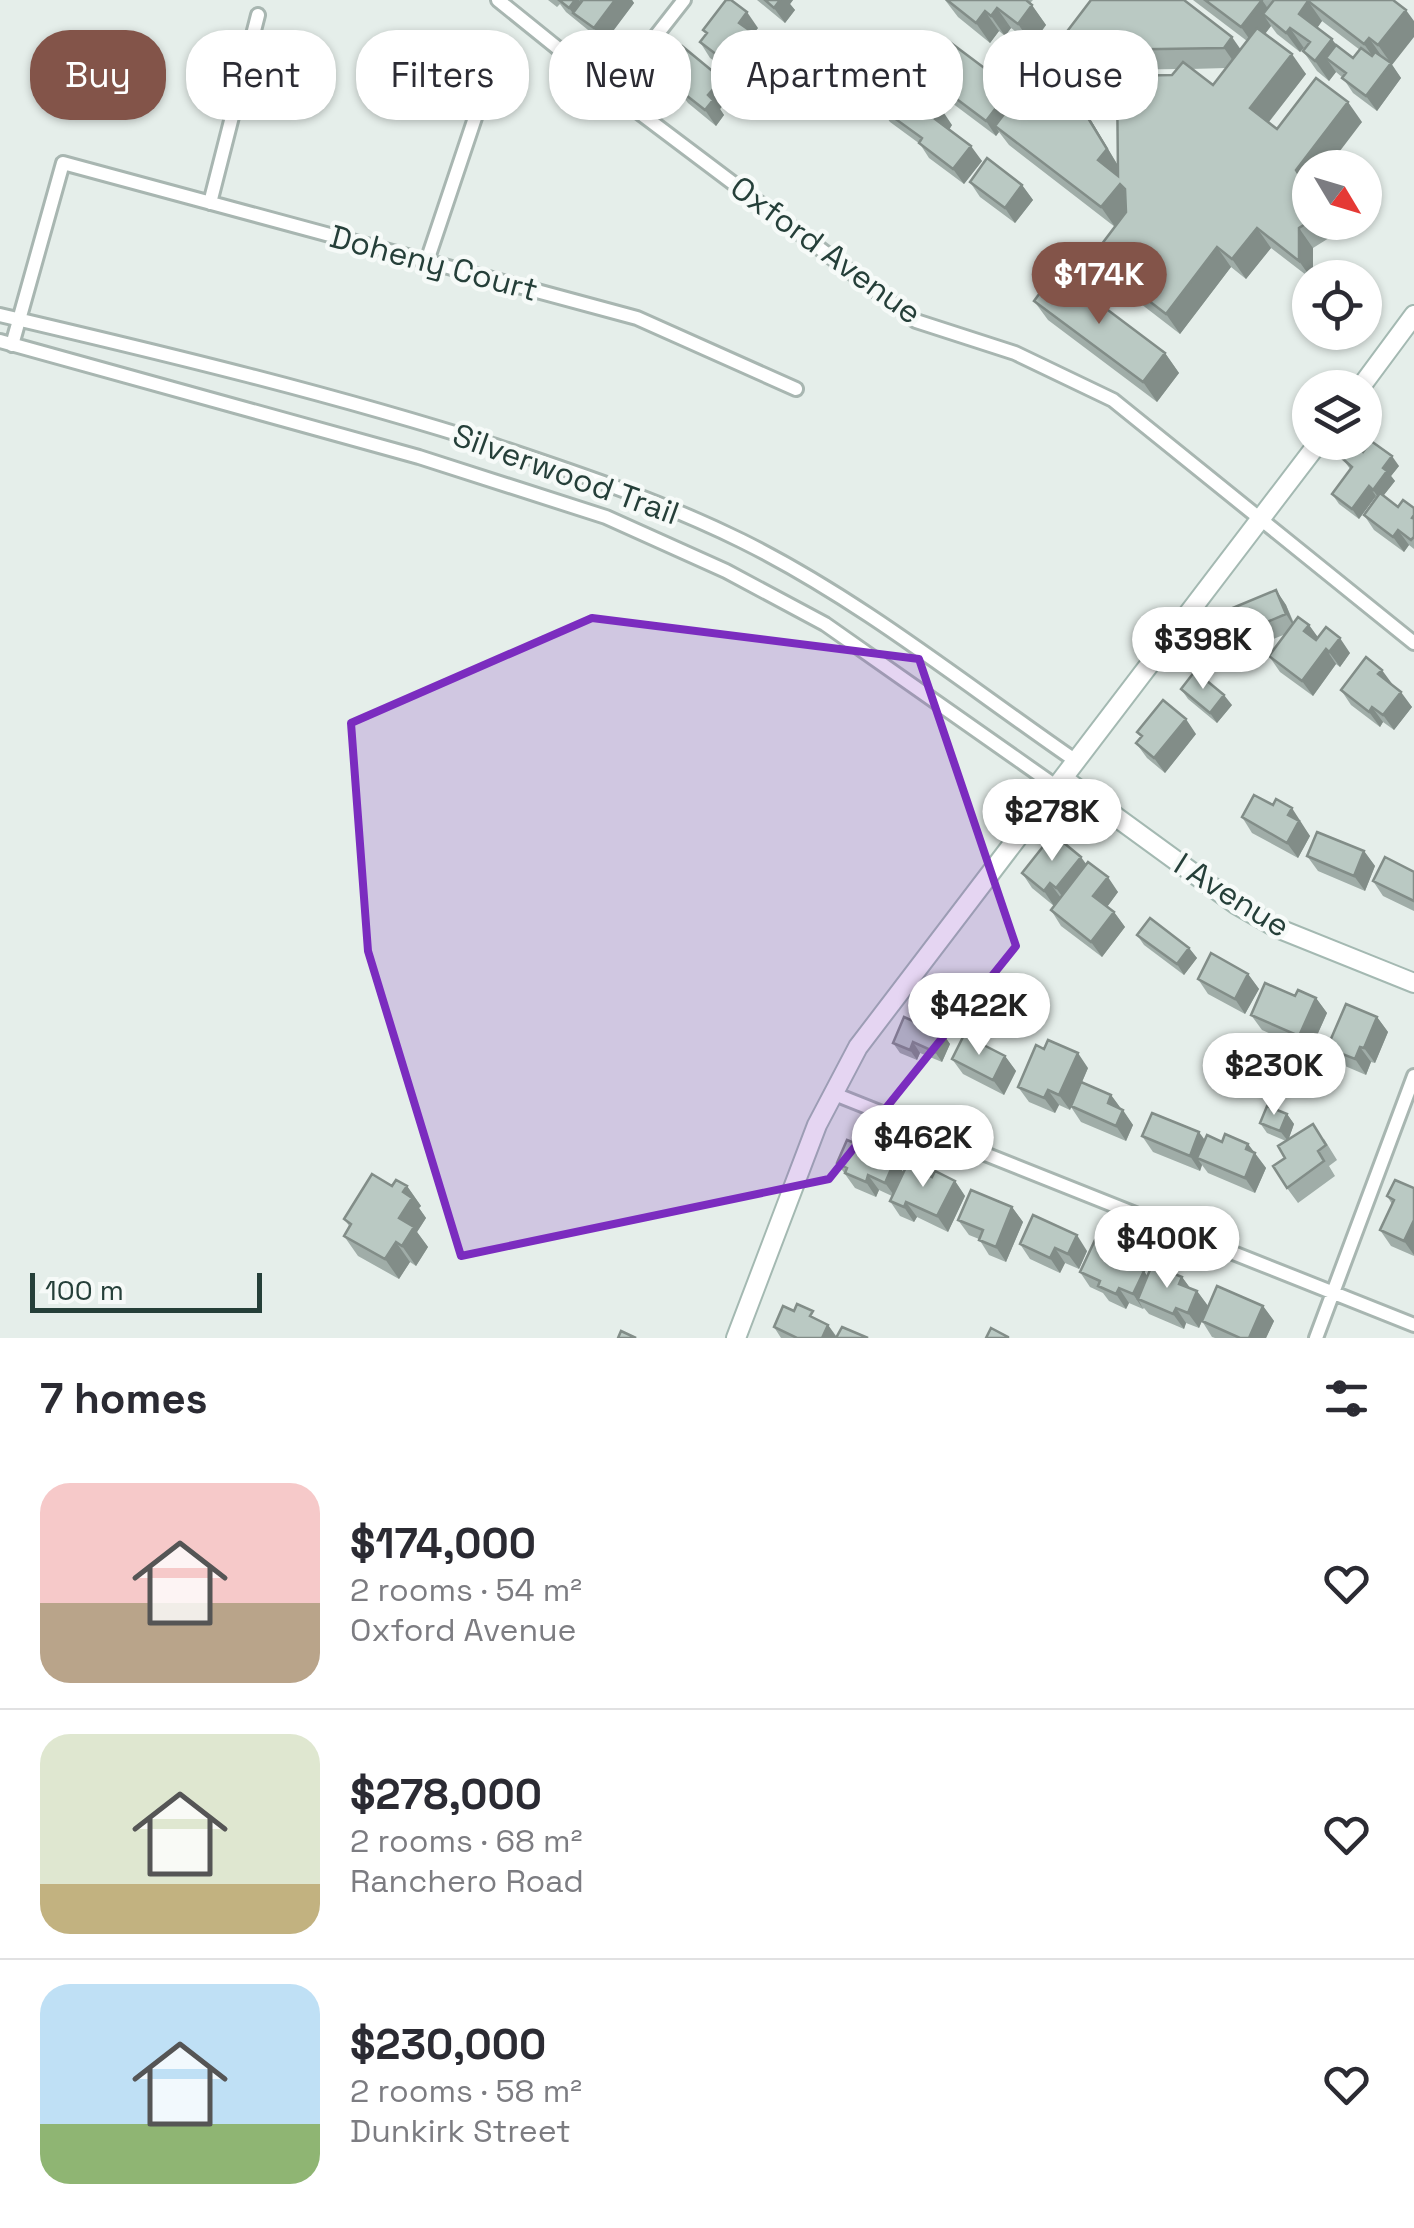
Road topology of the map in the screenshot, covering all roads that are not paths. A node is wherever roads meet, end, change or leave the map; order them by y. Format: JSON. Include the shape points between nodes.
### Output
{"nodes":[{"id":1,"x":498,"y":0,"type":"edge"},
{"id":2,"x":684,"y":0,"type":"edge"},
{"id":3,"x":258,"y":15,"type":"dead end"},
{"id":4,"x":661,"y":30,"type":"edge"},
{"id":5,"x":549,"y":41,"type":"edge"},
{"id":6,"x":473,"y":120,"type":"edge"},
{"id":7,"x":649,"y":120,"type":"edge"},
{"id":8,"x":210,"y":202,"type":"junction"},
{"id":9,"x":427,"y":262,"type":"junction"},
{"id":10,"x":0,"y":314,"type":"edge"},
{"id":11,"x":1414,"y":316,"type":"edge"},
{"id":12,"x":19,"y":319,"type":"junction"},
{"id":13,"x":6,"y":343,"type":"edge"},
{"id":14,"x":1374,"y":370,"type":"edge"},
{"id":15,"x":796,"y":390,"type":"dead end"},
{"id":16,"x":1306,"y":460,"type":"edge"},
{"id":17,"x":1262,"y":518,"type":"junction"},
{"id":18,"x":1414,"y":643,"type":"edge"},
{"id":19,"x":1076,"y":761,"type":"junction"},
{"id":20,"x":1060,"y":784,"type":"junction"},
{"id":21,"x":1414,"y":984,"type":"edge"},
{"id":22,"x":1414,"y":1076,"type":"edge"},
{"id":23,"x":832,"y":1093,"type":"junction"},
{"id":24,"x":1333,"y":1294,"type":"junction"},
{"id":25,"x":1414,"y":1325,"type":"edge"},
{"id":26,"x":736,"y":1338,"type":"edge"},
{"id":27,"x":1316,"y":1338,"type":"edge"}],
"edges":[{"from":1,"to":5,"type":"street","name":"Oxford Avenue"},
{"from":2,"to":4,"type":"street"},
{"from":3,"to":8,"type":"street"},
{"from":6,"to":9,"type":"street"},
{"from":7,"to":17,"type":"street","name":"Oxford Avenue","via":[[916,321],[1014,353],[1113,400]]},
{"from":8,"to":9,"type":"street","name":"Doheny Court"},
{"from":8,"to":12,"type":"street","name":"Doheny Court","via":[[62,163]]},
{"from":9,"to":15,"type":"street","name":"Doheny Court","via":[[637,318]]},
{"from":10,"to":12,"type":"street","name":"Silverwood Trail"},
{"from":11,"to":14,"type":"main road"},
{"from":12,"to":13,"type":"street"},
{"from":12,"to":19,"type":"street","name":"Silverwood Trail","via":[[430,425],[619,486],[743,541],[846,598]]},
{"from":13,"to":20,"type":"street","name":"Silverwood Trail","via":[[420,457],[606,517],[825,624]]},
{"from":16,"to":17,"type":"main road"},
{"from":17,"to":18,"type":"street","name":"Oxford Avenue"},
{"from":17,"to":19,"type":"main road"},
{"from":19,"to":20,"type":"main road"},
{"from":20,"to":21,"type":"main road","name":"I Avenue","via":[[1276,928]]},
{"from":20,"to":23,"type":"main road","via":[[858,1047]]},
{"from":22,"to":24,"type":"street"},
{"from":23,"to":24,"type":"street"},
{"from":23,"to":26,"type":"main road"},
{"from":24,"to":25,"type":"street"},
{"from":24,"to":27,"type":"street"}]}
